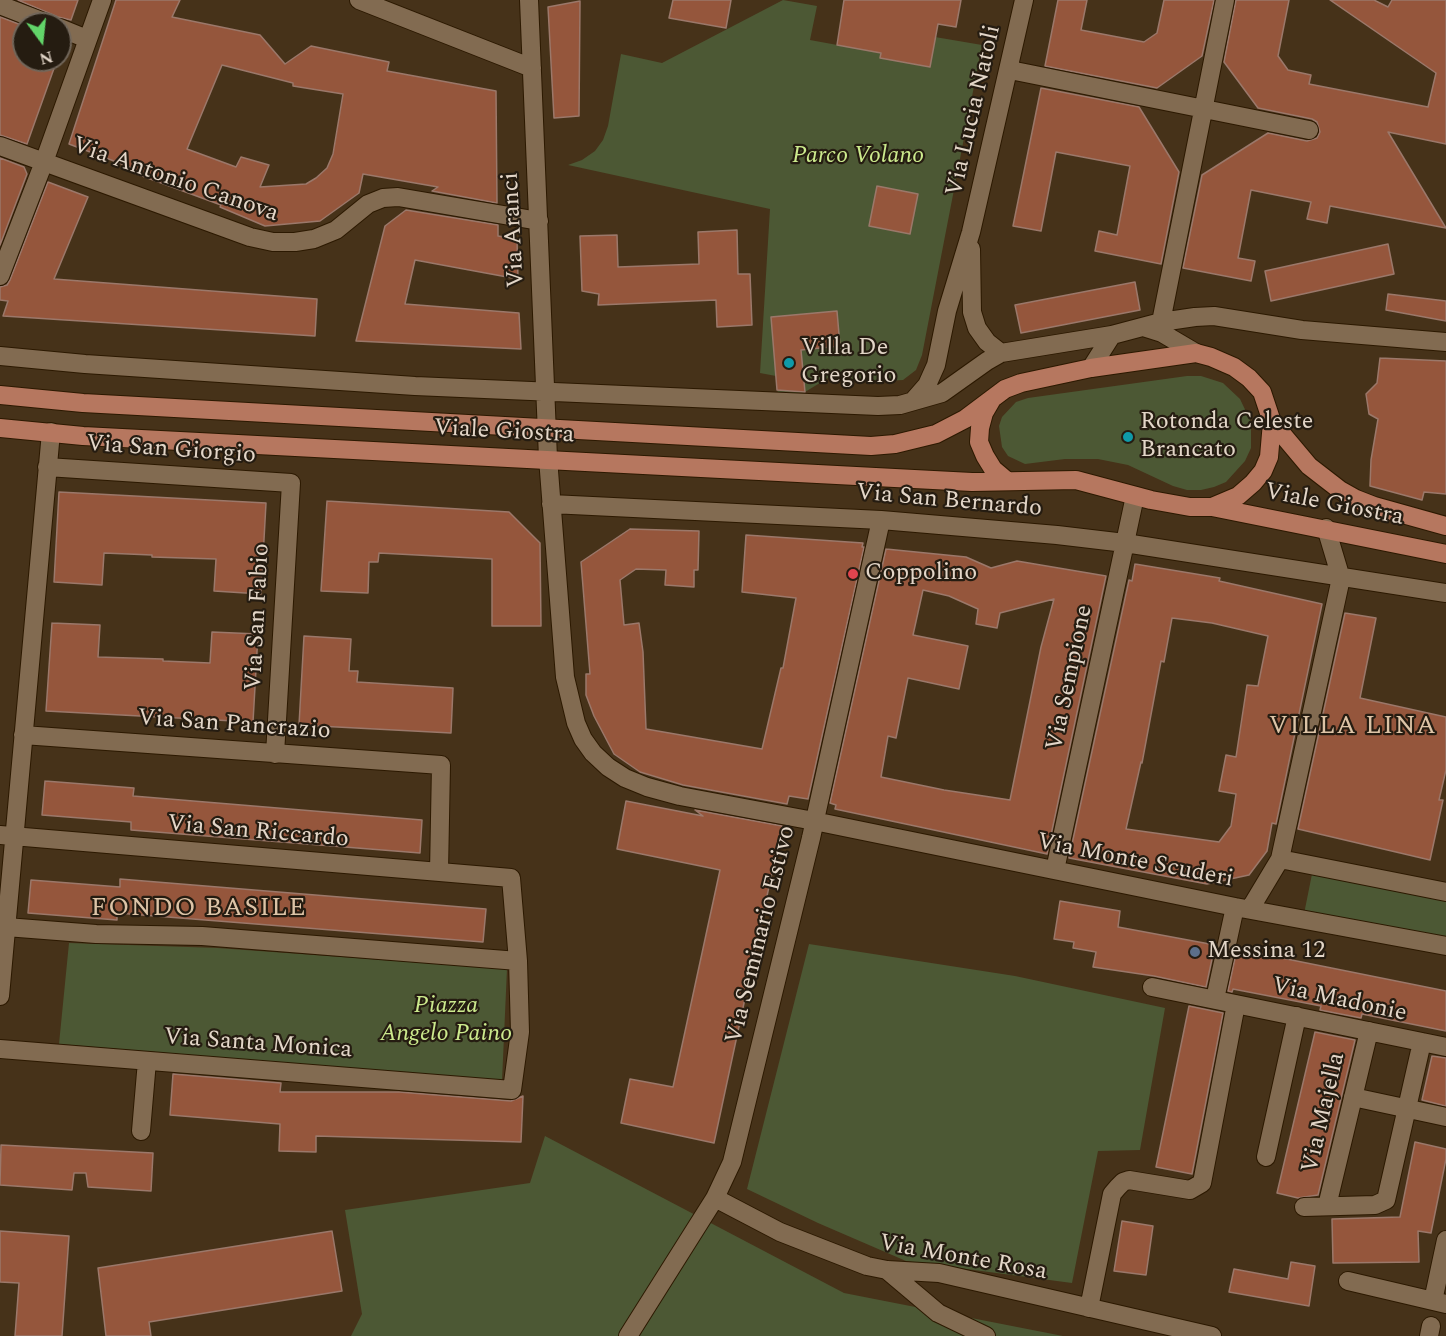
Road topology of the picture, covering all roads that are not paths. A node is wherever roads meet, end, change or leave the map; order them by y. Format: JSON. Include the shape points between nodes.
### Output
{"nodes":[{"id":1,"x":102,"y":0,"type":"edge"},
{"id":2,"x":359,"y":0,"type":"edge"},
{"id":3,"x":529,"y":0,"type":"edge"},
{"id":4,"x":1024,"y":0,"type":"edge"},
{"id":5,"x":1225,"y":0,"type":"edge"},
{"id":6,"x":0,"y":5,"type":"edge"},
{"id":7,"x":400,"y":8,"type":"edge"},
{"id":8,"x":18,"y":12,"type":"edge"},
{"id":9,"x":72,"y":33,"type":"edge"},
{"id":10,"x":87,"y":39,"type":"junction"},
{"id":11,"x":532,"y":68,"type":"junction"},
{"id":12,"x":1010,"y":70,"type":"junction"},
{"id":13,"x":1203,"y":109,"type":"junction"},
{"id":14,"x":1309,"y":130,"type":"dead end"},
{"id":15,"x":0,"y":146,"type":"edge"},
{"id":16,"x":44,"y":162,"type":"junction"},
{"id":17,"x":539,"y":221,"type":"junction"},
{"id":18,"x":971,"y":232,"type":"junction"},
{"id":19,"x":0,"y":276,"type":"edge"},
{"id":20,"x":1152,"y":325,"type":"junction"},
{"id":21,"x":1112,"y":334,"type":"junction"},
{"id":22,"x":1446,"y":342,"type":"edge"},
{"id":23,"x":1001,"y":353,"type":"junction"},
{"id":24,"x":1196,"y":353,"type":"junction"},
{"id":25,"x":0,"y":356,"type":"edge"},
{"id":26,"x":1091,"y":369,"type":"junction"},
{"id":27,"x":546,"y":392,"type":"junction"},
{"id":28,"x":0,"y":395,"type":"edge"},
{"id":29,"x":992,"y":399,"type":"junction"},
{"id":30,"x":913,"y":401,"type":"junction"},
{"id":31,"x":1272,"y":422,"type":"junction"},
{"id":32,"x":0,"y":428,"type":"edge"},
{"id":33,"x":548,"y":429,"type":"junction"},
{"id":34,"x":51,"y":432,"type":"junction"},
{"id":35,"x":548,"y":458,"type":"junction"},
{"id":36,"x":47,"y":467,"type":"junction"},
{"id":37,"x":1006,"y":480,"type":"junction"},
{"id":38,"x":291,"y":483,"type":"joint"},
{"id":39,"x":1135,"y":496,"type":"junction"},
{"id":40,"x":551,"y":504,"type":"junction"},
{"id":41,"x":1212,"y":507,"type":"junction"},
{"id":42,"x":881,"y":520,"type":"junction"},
{"id":43,"x":1446,"y":526,"type":"edge"},
{"id":44,"x":1326,"y":528,"type":"junction"},
{"id":45,"x":1125,"y":543,"type":"junction"},
{"id":46,"x":1446,"y":554,"type":"edge"},
{"id":47,"x":1341,"y":578,"type":"junction"},
{"id":48,"x":1446,"y":593,"type":"edge"},
{"id":49,"x":23,"y":735,"type":"junction"},
{"id":50,"x":275,"y":753,"type":"junction"},
{"id":51,"x":814,"y":821,"type":"junction"},
{"id":52,"x":7,"y":836,"type":"edge"},
{"id":53,"x":1280,"y":859,"type":"junction"},
{"id":54,"x":1055,"y":870,"type":"junction"},
{"id":55,"x":439,"y":872,"type":"junction"},
{"id":56,"x":1446,"y":891,"type":"edge"},
{"id":57,"x":1243,"y":908,"type":"junction"},
{"id":58,"x":6,"y":927,"type":"junction"},
{"id":59,"x":1446,"y":946,"type":"edge"},
{"id":60,"x":518,"y":962,"type":"junction"},
{"id":61,"x":1152,"y":987,"type":"dead end"},
{"id":62,"x":0,"y":996,"type":"edge"},
{"id":63,"x":1215,"y":999,"type":"junction"},
{"id":64,"x":1236,"y":1004,"type":"junction"},
{"id":65,"x":1297,"y":1016,"type":"junction"},
{"id":66,"x":1369,"y":1031,"type":"junction"},
{"id":67,"x":1422,"y":1042,"type":"junction"},
{"id":68,"x":1446,"y":1047,"type":"edge"},
{"id":69,"x":0,"y":1049,"type":"edge"},
{"id":70,"x":147,"y":1061,"type":"junction"},
{"id":71,"x":1353,"y":1097,"type":"junction"},
{"id":72,"x":1408,"y":1108,"type":"junction"},
{"id":73,"x":1446,"y":1117,"type":"edge"},
{"id":74,"x":141,"y":1131,"type":"dead end"},
{"id":75,"x":1266,"y":1157,"type":"dead end"},
{"id":76,"x":715,"y":1198,"type":"junction"},
{"id":77,"x":1327,"y":1206,"type":"junction"},
{"id":78,"x":1304,"y":1207,"type":"dead end"},
{"id":79,"x":1446,"y":1240,"type":"edge"},
{"id":80,"x":887,"y":1270,"type":"junction"},
{"id":81,"x":1348,"y":1281,"type":"dead end"},
{"id":82,"x":1439,"y":1303,"type":"edge"},
{"id":83,"x":1089,"y":1308,"type":"junction"},
{"id":84,"x":628,"y":1336,"type":"edge"},
{"id":85,"x":986,"y":1336,"type":"edge"},
{"id":86,"x":1212,"y":1336,"type":"edge"}],
"edges":[{"from":1,"to":10,"type":"street"},
{"from":2,"to":7,"type":"street"},
{"from":3,"to":11,"type":"street","name":"Via Aranci"},
{"from":4,"to":12,"type":"street","name":"Via Lucia Natoli"},
{"from":5,"to":13,"type":"street"},
{"from":6,"to":8,"type":"street"},
{"from":7,"to":11,"type":"street"},
{"from":9,"to":10,"type":"street"},
{"from":10,"to":16,"type":"street"},
{"from":11,"to":17,"type":"street","name":"Via Aranci"},
{"from":12,"to":13,"type":"street"},
{"from":12,"to":18,"type":"street","name":"Via Lucia Natoli"},
{"from":13,"to":14,"type":"street"},
{"from":13,"to":20,"type":"street"},
{"from":15,"to":16,"type":"street","name":"Via Antonio Canova"},
{"from":16,"to":17,"type":"street","name":"Via Antonio Canova","via":[[273,242],[314,239],[336,230],[368,204],[383,198],[398,197]]},
{"from":16,"to":19,"type":"street"},
{"from":17,"to":27,"type":"street","name":"Via Aranci"},
{"from":18,"to":23,"type":"street","via":[[972,312],[977,328]]},
{"from":18,"to":30,"type":"street","via":[[936,364],[927,385]]},
{"from":20,"to":21,"type":"street"},
{"from":20,"to":22,"type":"street","via":[[1214,316],[1302,330]]},
{"from":20,"to":24,"type":"street"},
{"from":21,"to":23,"type":"street"},
{"from":21,"to":26,"type":"street"},
{"from":23,"to":30,"type":"street","name":"Viale Giostra","via":[[942,393]]},
{"from":24,"to":26,"type":"main road","name":"Viale Giostra"},
{"from":24,"to":31,"type":"main road","via":[[1234,367],[1249,378],[1262,392]]},
{"from":25,"to":27,"type":"street","name":"Viale Giostra"},
{"from":26,"to":29,"type":"main road","name":"Viale Giostra","via":[[1021,382]]},
{"from":27,"to":30,"type":"street","name":"Viale Giostra","via":[[878,406]]},
{"from":27,"to":33,"type":"street","name":"Via Aranci"},
{"from":28,"to":33,"type":"main road","name":"Viale Giostra"},
{"from":29,"to":33,"type":"main road","name":"Viale Giostra","via":[[951,427],[926,437],[871,446]]},
{"from":29,"to":37,"type":"main road","via":[[984,413],[979,442],[993,469]]},
{"from":31,"to":41,"type":"main road","via":[[1269,457],[1263,471],[1238,496]]},
{"from":31,"to":43,"type":"main road","name":"Viale Giostra","via":[[1309,466],[1340,490],[1374,506]]},
{"from":32,"to":34,"type":"main road","name":"Viale Giostra"},
{"from":33,"to":35,"type":"street","name":"Via Aranci"},
{"from":34,"to":35,"type":"main road","name":"Viale Giostra"},
{"from":34,"to":36,"type":"street"},
{"from":35,"to":37,"type":"main road","name":"Viale Giostra","via":[[972,482]]},
{"from":35,"to":40,"type":"street","name":"Via Aranci"},
{"from":36,"to":38,"type":"street","name":"Via San Giorgio"},
{"from":36,"to":49,"type":"street"},
{"from":37,"to":39,"type":"main road","name":"Viale Giostra","via":[[1076,480]]},
{"from":38,"to":50,"type":"street","name":"Via San Fabio"},
{"from":39,"to":41,"type":"main road","name":"Viale Giostra"},
{"from":39,"to":45,"type":"street","name":"Via Sempione"},
{"from":40,"to":42,"type":"street","name":"Via San Bernardo"},
{"from":40,"to":51,"type":"street","name":"Via Monte Scuderi","via":[[566,677],[576,723],[593,753],[608,768],[647,787]]},
{"from":41,"to":44,"type":"main road","name":"Viale Giostra"},
{"from":42,"to":45,"type":"street","name":"Via San Bernardo"},
{"from":42,"to":51,"type":"street","name":"Via Seminario Estivo"},
{"from":44,"to":46,"type":"main road","name":"Viale Giostra"},
{"from":44,"to":47,"type":"street"},
{"from":45,"to":47,"type":"street","name":"Via San Bernardo"},
{"from":45,"to":54,"type":"street","name":"Via Sempione"},
{"from":47,"to":48,"type":"street","name":"Via San Bernardo"},
{"from":47,"to":53,"type":"street"},
{"from":49,"to":50,"type":"street","name":"Via San Pancrazio"},
{"from":49,"to":52,"type":"street"},
{"from":50,"to":55,"type":"street","name":"Via San Pancrazio","via":[[441,765]]},
{"from":51,"to":54,"type":"street","name":"Via Monte Scuderi"},
{"from":51,"to":76,"type":"street","name":"Via Seminario Estivo","via":[[732,1162]]},
{"from":52,"to":55,"type":"street","name":"Via San Riccardo"},
{"from":52,"to":58,"type":"street"},
{"from":53,"to":56,"type":"street"},
{"from":53,"to":57,"type":"street"},
{"from":54,"to":57,"type":"street","name":"Via Monte Scuderi"},
{"from":55,"to":60,"type":"street","name":"Via San Riccardo","via":[[511,878]]},
{"from":57,"to":59,"type":"street","name":"Via Monte Scuderi"},
{"from":57,"to":63,"type":"street"},
{"from":58,"to":60,"type":"street","via":[[202,936]]},
{"from":58,"to":62,"type":"street"},
{"from":60,"to":70,"type":"street","name":"Via Santa Monica","via":[[520,1032],[512,1089]]},
{"from":61,"to":63,"type":"street","name":"Via Madonie"},
{"from":63,"to":64,"type":"street","name":"Via Madonie"},
{"from":64,"to":65,"type":"street","name":"Via Madonie"},
{"from":64,"to":83,"type":"street","via":[[1202,1183],[1190,1190],[1129,1180],[1118,1186],[1112,1194]]},
{"from":65,"to":66,"type":"street","name":"Via Madonie"},
{"from":65,"to":75,"type":"street"},
{"from":66,"to":67,"type":"street","name":"Via Madonie"},
{"from":66,"to":71,"type":"street","name":"Via Majella"},
{"from":67,"to":68,"type":"street","name":"Via Madonie"},
{"from":67,"to":72,"type":"street"},
{"from":69,"to":70,"type":"street","name":"Via Santa Monica"},
{"from":70,"to":74,"type":"street"},
{"from":71,"to":72,"type":"street"},
{"from":71,"to":77,"type":"street","name":"Via Majella"},
{"from":72,"to":73,"type":"street"},
{"from":72,"to":77,"type":"street","via":[[1386,1200],[1375,1205]]},
{"from":76,"to":80,"type":"street","name":"Via Monte Rosa","via":[[780,1232]]},
{"from":76,"to":84,"type":"street","name":"Via Seminario Estivo"},
{"from":77,"to":78,"type":"street"},
{"from":79,"to":82,"type":"street"},
{"from":80,"to":83,"type":"street","name":"Via Monte Rosa","via":[[939,1274]]},
{"from":80,"to":85,"type":"street","via":[[938,1313]]},
{"from":81,"to":82,"type":"street"},
{"from":83,"to":86,"type":"street","name":"Via Monte Rosa"}]}
